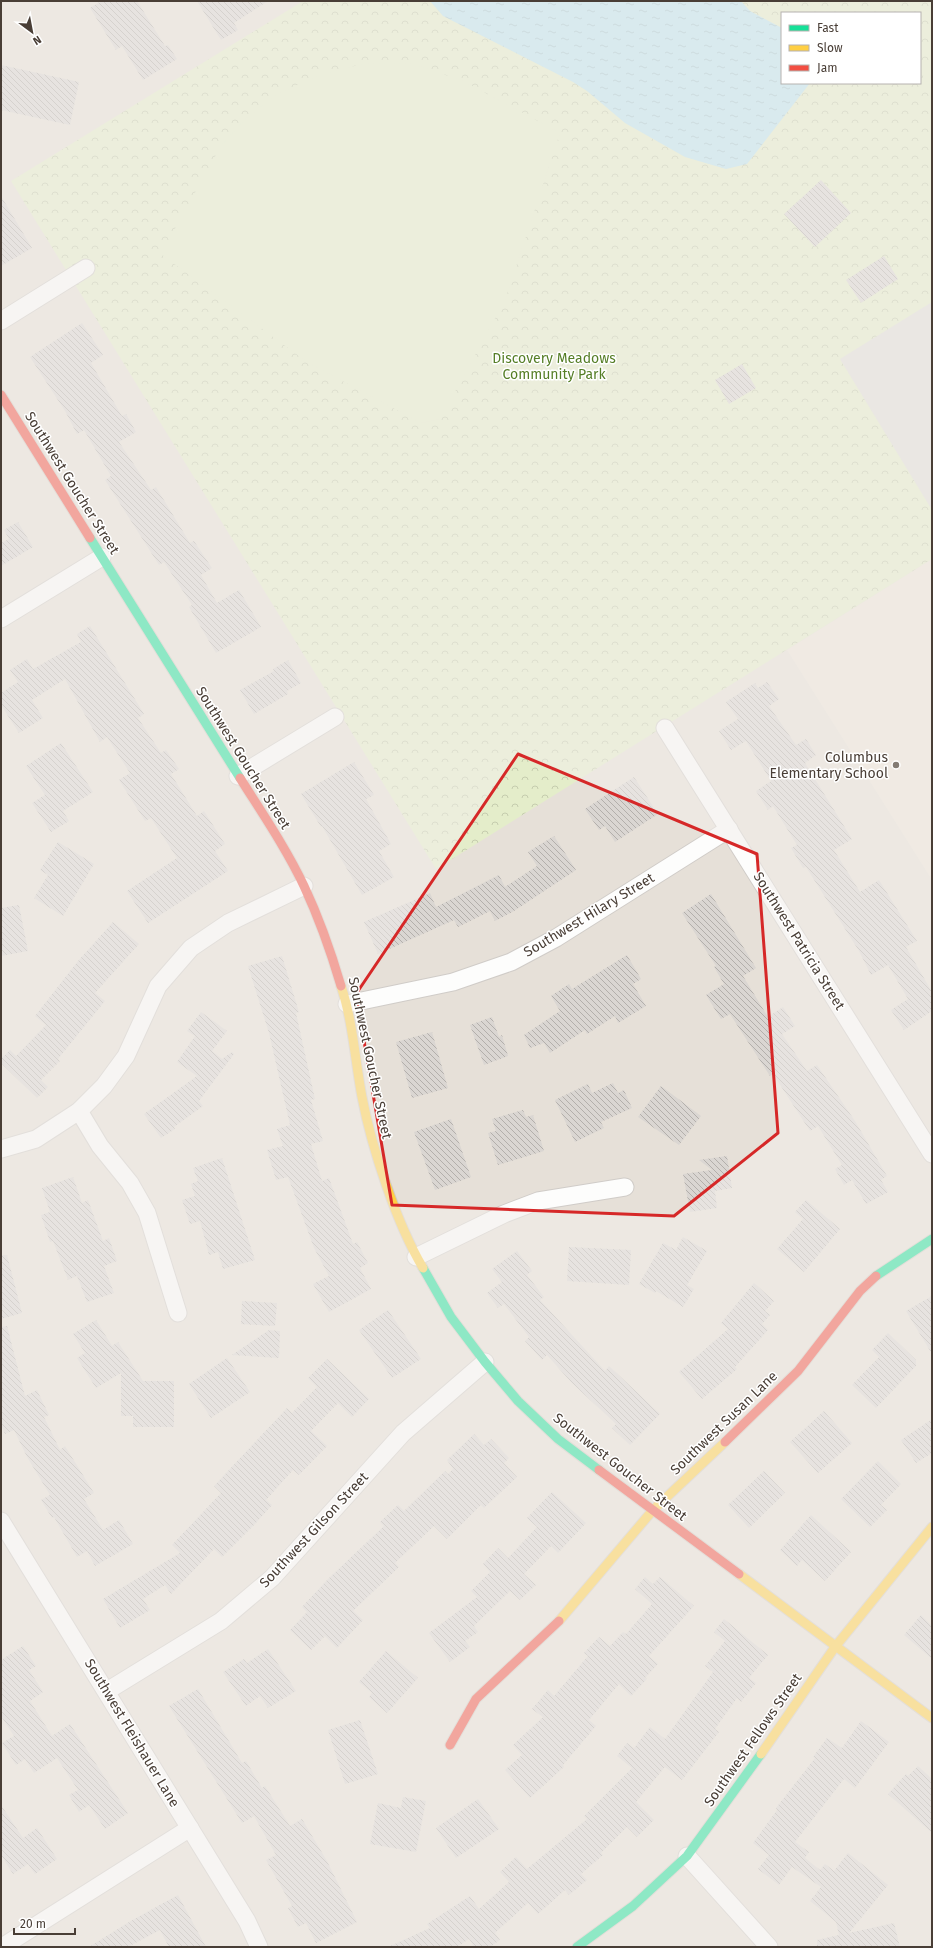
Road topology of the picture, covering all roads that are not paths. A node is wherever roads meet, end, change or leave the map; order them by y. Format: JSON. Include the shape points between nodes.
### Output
{"nodes":[{"id":1,"x":86,"y":268,"type":"dead end"},
{"id":2,"x":1,"y":321,"type":"edge"},
{"id":3,"x":1,"y":394,"type":"edge"},
{"id":4,"x":102,"y":557,"type":"junction"},
{"id":5,"x":1,"y":619,"type":"edge"},
{"id":6,"x":335,"y":717,"type":"dead end"},
{"id":7,"x":665,"y":728,"type":"dead end"},
{"id":8,"x":238,"y":776,"type":"junction"},
{"id":9,"x":729,"y":829,"type":"junction"},
{"id":10,"x":304,"y":886,"type":"junction"},
{"id":11,"x":347,"y":1004,"type":"junction"},
{"id":12,"x":79,"y":1111,"type":"junction"},
{"id":13,"x":1,"y":1149,"type":"edge"},
{"id":14,"x":932,"y":1154,"type":"edge"},
{"id":15,"x":625,"y":1187,"type":"dead end"},
{"id":16,"x":932,"y":1240,"type":"edge"},
{"id":17,"x":416,"y":1256,"type":"junction"},
{"id":18,"x":178,"y":1313,"type":"dead end"},
{"id":19,"x":485,"y":1362,"type":"junction"},
{"id":20,"x":653,"y":1510,"type":"junction"},
{"id":21,"x":1,"y":1521,"type":"edge"},
{"id":22,"x":932,"y":1527,"type":"edge"},
{"id":23,"x":835,"y":1647,"type":"junction"},
{"id":24,"x":107,"y":1692,"type":"junction"},
{"id":25,"x":932,"y":1718,"type":"edge"},
{"id":26,"x":450,"y":1745,"type":"dead end"},
{"id":27,"x":190,"y":1828,"type":"junction"},
{"id":28,"x":687,"y":1856,"type":"junction"},
{"id":29,"x":2,"y":1947,"type":"edge"},
{"id":30,"x":259,"y":1947,"type":"edge"},
{"id":31,"x":577,"y":1947,"type":"edge"},
{"id":32,"x":769,"y":1947,"type":"edge"}],
"edges":[{"from":1,"to":2,"type":"street"},
{"from":3,"to":4,"type":"street","name":"Southwest Goucher Street"},
{"from":4,"to":5,"type":"street"},
{"from":4,"to":8,"type":"street","name":"Southwest Goucher Street"},
{"from":6,"to":8,"type":"street"},
{"from":7,"to":9,"type":"street","name":"Southwest Patricia Street"},
{"from":8,"to":10,"type":"street","name":"Southwest Goucher Street"},
{"from":9,"to":11,"type":"street","name":"Southwest Hilary Street","via":[[556,938],[511,962],[453,982]]},
{"from":9,"to":14,"type":"street","name":"Southwest Patricia Street"},
{"from":10,"to":11,"type":"street","name":"Southwest Goucher Street","via":[[326,937]]},
{"from":10,"to":12,"type":"street","via":[[228,923],[191,948],[158,986],[126,1056],[104,1086]]},
{"from":11,"to":17,"type":"street","name":"Southwest Goucher Street","via":[[362,1098],[377,1155],[396,1211]]},
{"from":12,"to":13,"type":"street","via":[[36,1139]]},
{"from":12,"to":18,"type":"street","via":[[147,1213]]},
{"from":15,"to":17,"type":"street","via":[[538,1201],[504,1214]]},
{"from":16,"to":20,"type":"street","name":"Southwest Susan Lane","via":[[872,1278],[782,1389]]},
{"from":17,"to":19,"type":"street","name":"Southwest Goucher Street","via":[[451,1316]]},
{"from":19,"to":20,"type":"street","name":"Southwest Goucher Street","via":[[518,1400],[558,1439]]},
{"from":19,"to":24,"type":"street","name":"Southwest Gilson Street","via":[[403,1433],[272,1578],[221,1620]]},
{"from":20,"to":23,"type":"street","name":"Southwest Goucher Street"},
{"from":20,"to":26,"type":"street","name":"Southwest Susan Lane","via":[[561,1619],[476,1699]]},
{"from":21,"to":24,"type":"street","name":"Southwest Fleishauer Lane"},
{"from":22,"to":23,"type":"street","name":"Southwest Fellows Street"},
{"from":23,"to":25,"type":"street","name":"Southwest Goucher Street"},
{"from":23,"to":28,"type":"street","name":"Southwest Fellows Street"},
{"from":24,"to":27,"type":"street","name":"Southwest Fleishauer Lane"},
{"from":27,"to":29,"type":"street"},
{"from":27,"to":30,"type":"street","name":"Southwest Fleishauer Lane","via":[[247,1921]]},
{"from":28,"to":31,"type":"street","name":"Southwest Fellows Street","via":[[633,1906]]},
{"from":28,"to":32,"type":"street"}]}
